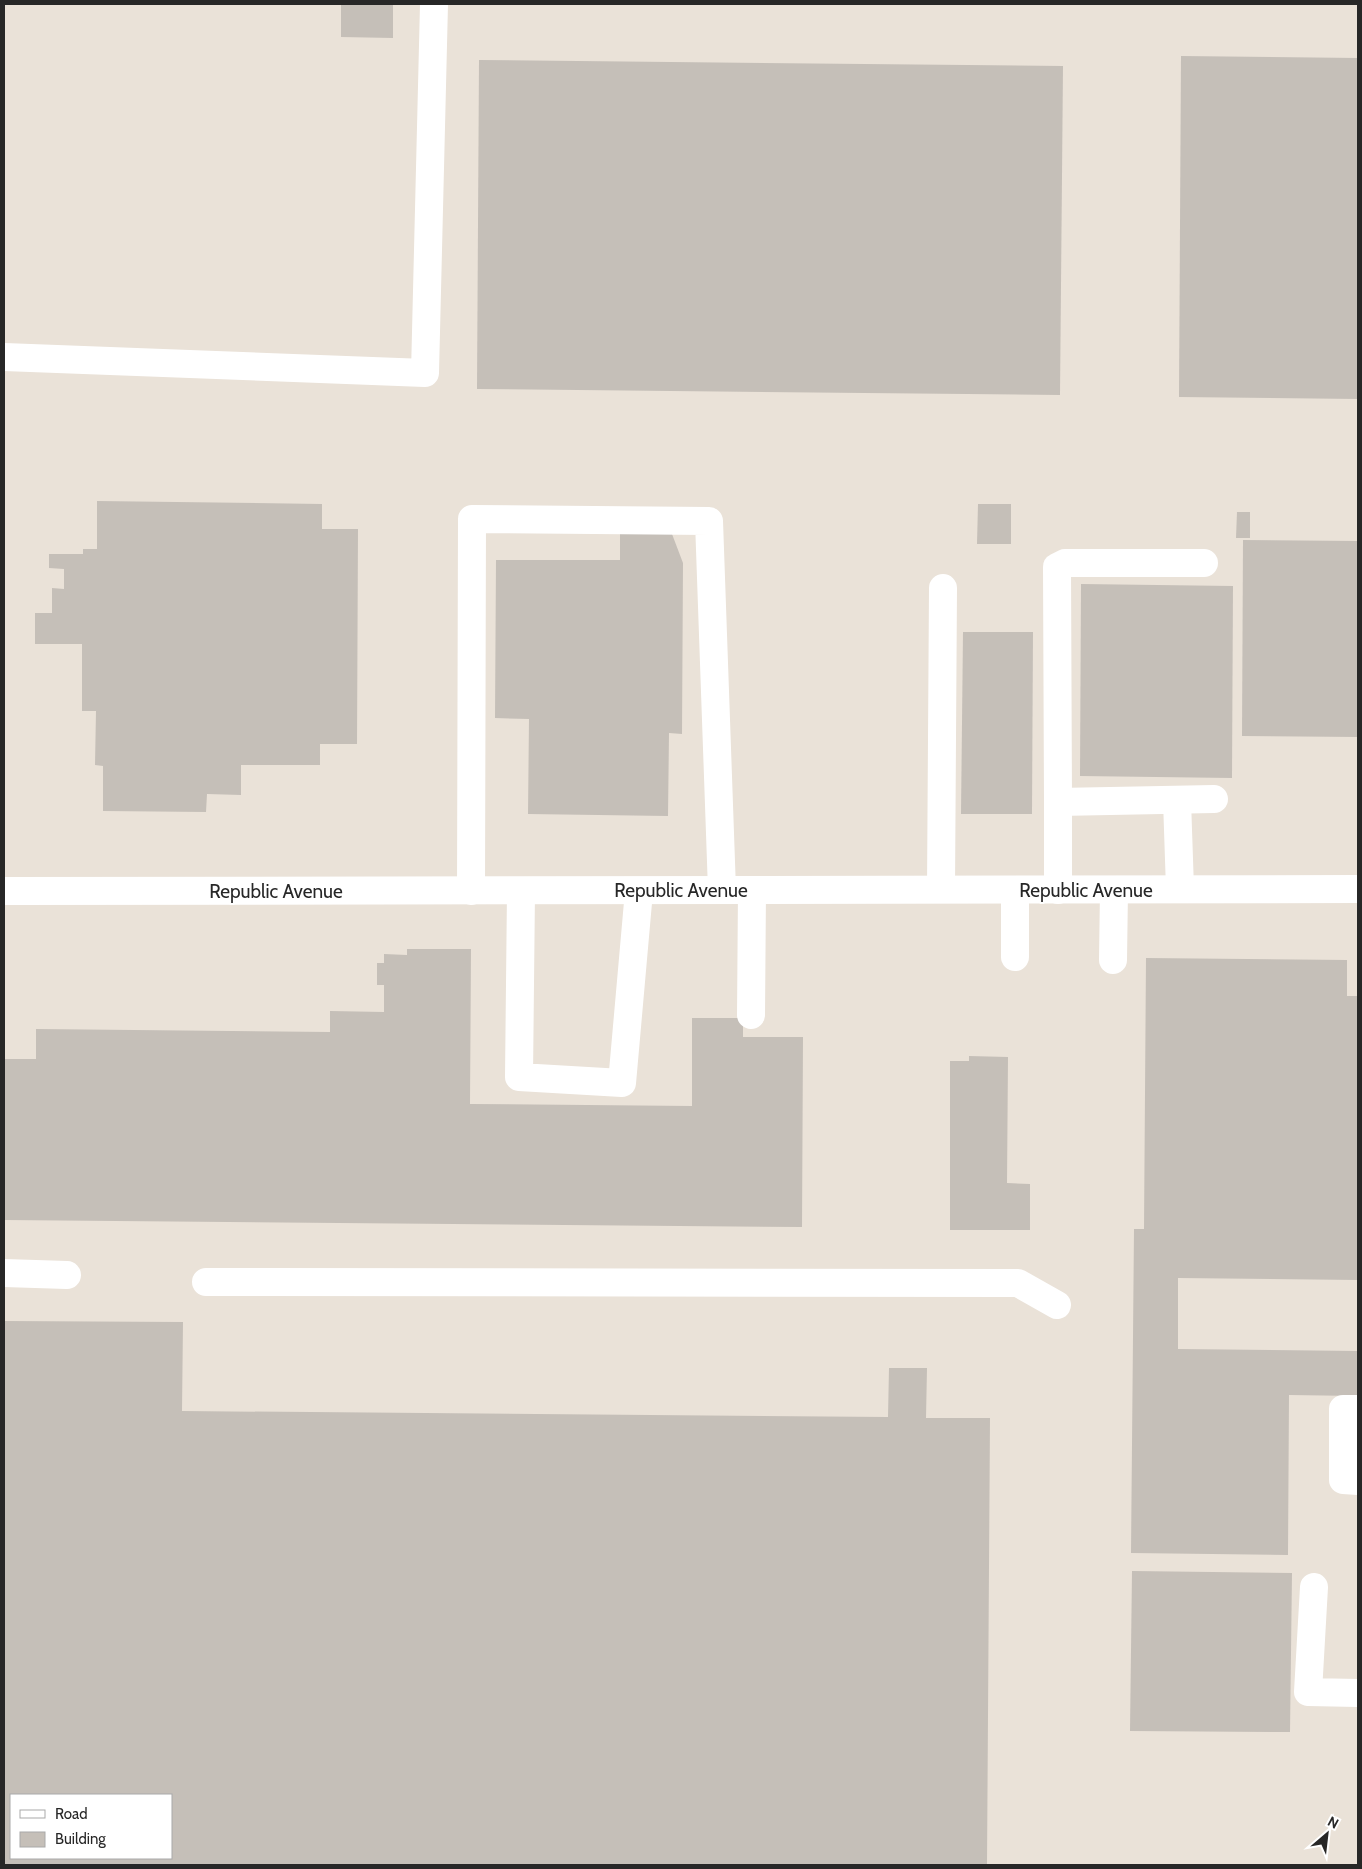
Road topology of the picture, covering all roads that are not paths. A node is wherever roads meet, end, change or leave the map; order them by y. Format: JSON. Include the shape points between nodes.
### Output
{"nodes":[{"id":1,"x":434,"y":4,"type":"edge"},
{"id":2,"x":4,"y":357,"type":"edge"},
{"id":3,"x":1204,"y":563,"type":"dead end"},
{"id":4,"x":943,"y":588,"type":"dead end"},
{"id":5,"x":1214,"y":799,"type":"dead end"},
{"id":6,"x":1177,"y":800,"type":"junction"},
{"id":7,"x":1058,"y":802,"type":"junction"},
{"id":8,"x":1180,"y":889,"type":"junction"},
{"id":9,"x":1358,"y":889,"type":"edge"},
{"id":10,"x":639,"y":890,"type":"junction"},
{"id":11,"x":722,"y":890,"type":"junction"},
{"id":12,"x":752,"y":890,"type":"junction"},
{"id":13,"x":941,"y":890,"type":"junction"},
{"id":14,"x":1015,"y":890,"type":"junction"},
{"id":15,"x":1058,"y":890,"type":"junction"},
{"id":16,"x":1114,"y":890,"type":"junction"},
{"id":17,"x":4,"y":891,"type":"edge"},
{"id":18,"x":471,"y":891,"type":"junction"},
{"id":19,"x":521,"y":891,"type":"junction"},
{"id":20,"x":1015,"y":957,"type":"dead end"},
{"id":21,"x":1113,"y":960,"type":"dead end"},
{"id":22,"x":751,"y":1015,"type":"dead end"},
{"id":23,"x":4,"y":1273,"type":"edge"},
{"id":24,"x":67,"y":1274,"type":"dead end"},
{"id":25,"x":206,"y":1282,"type":"dead end"},
{"id":26,"x":1057,"y":1305,"type":"dead end"},
{"id":27,"x":1358,"y":1409,"type":"edge"},
{"id":28,"x":1358,"y":1480,"type":"edge"},
{"id":29,"x":1314,"y":1587,"type":"dead end"},
{"id":30,"x":1358,"y":1693,"type":"edge"}],
"edges":[{"from":1,"to":2,"type":"street","via":[[425,373]]},
{"from":3,"to":7,"type":"street","via":[[1065,563],[1057,568]]},
{"from":4,"to":13,"type":"street"},
{"from":5,"to":6,"type":"street"},
{"from":6,"to":7,"type":"street"},
{"from":6,"to":8,"type":"street"},
{"from":7,"to":15,"type":"street"},
{"from":8,"to":9,"type":"street","name":"Republic Avenue"},
{"from":8,"to":16,"type":"street","name":"Republic Avenue"},
{"from":10,"to":11,"type":"street","name":"Republic Avenue"},
{"from":10,"to":19,"type":"street","name":"Republic Avenue"},
{"from":10,"to":19,"type":"street","via":[[622,1083],[519,1077]]},
{"from":11,"to":12,"type":"street","name":"Republic Avenue"},
{"from":11,"to":18,"type":"street","via":[[709,521],[472,519]]},
{"from":12,"to":13,"type":"street","name":"Republic Avenue"},
{"from":12,"to":22,"type":"street"},
{"from":13,"to":14,"type":"street","name":"Republic Avenue"},
{"from":14,"to":15,"type":"street","name":"Republic Avenue"},
{"from":14,"to":20,"type":"street"},
{"from":15,"to":16,"type":"street","name":"Republic Avenue"},
{"from":16,"to":21,"type":"street"},
{"from":17,"to":18,"type":"street","name":"Republic Avenue"},
{"from":18,"to":19,"type":"street","name":"Republic Avenue"},
{"from":23,"to":24,"type":"street"},
{"from":25,"to":26,"type":"street","via":[[1018,1283]]},
{"from":27,"to":28,"type":"street","via":[[1343,1409],[1343,1480]]},
{"from":29,"to":30,"type":"street","via":[[1308,1692]]}]}
